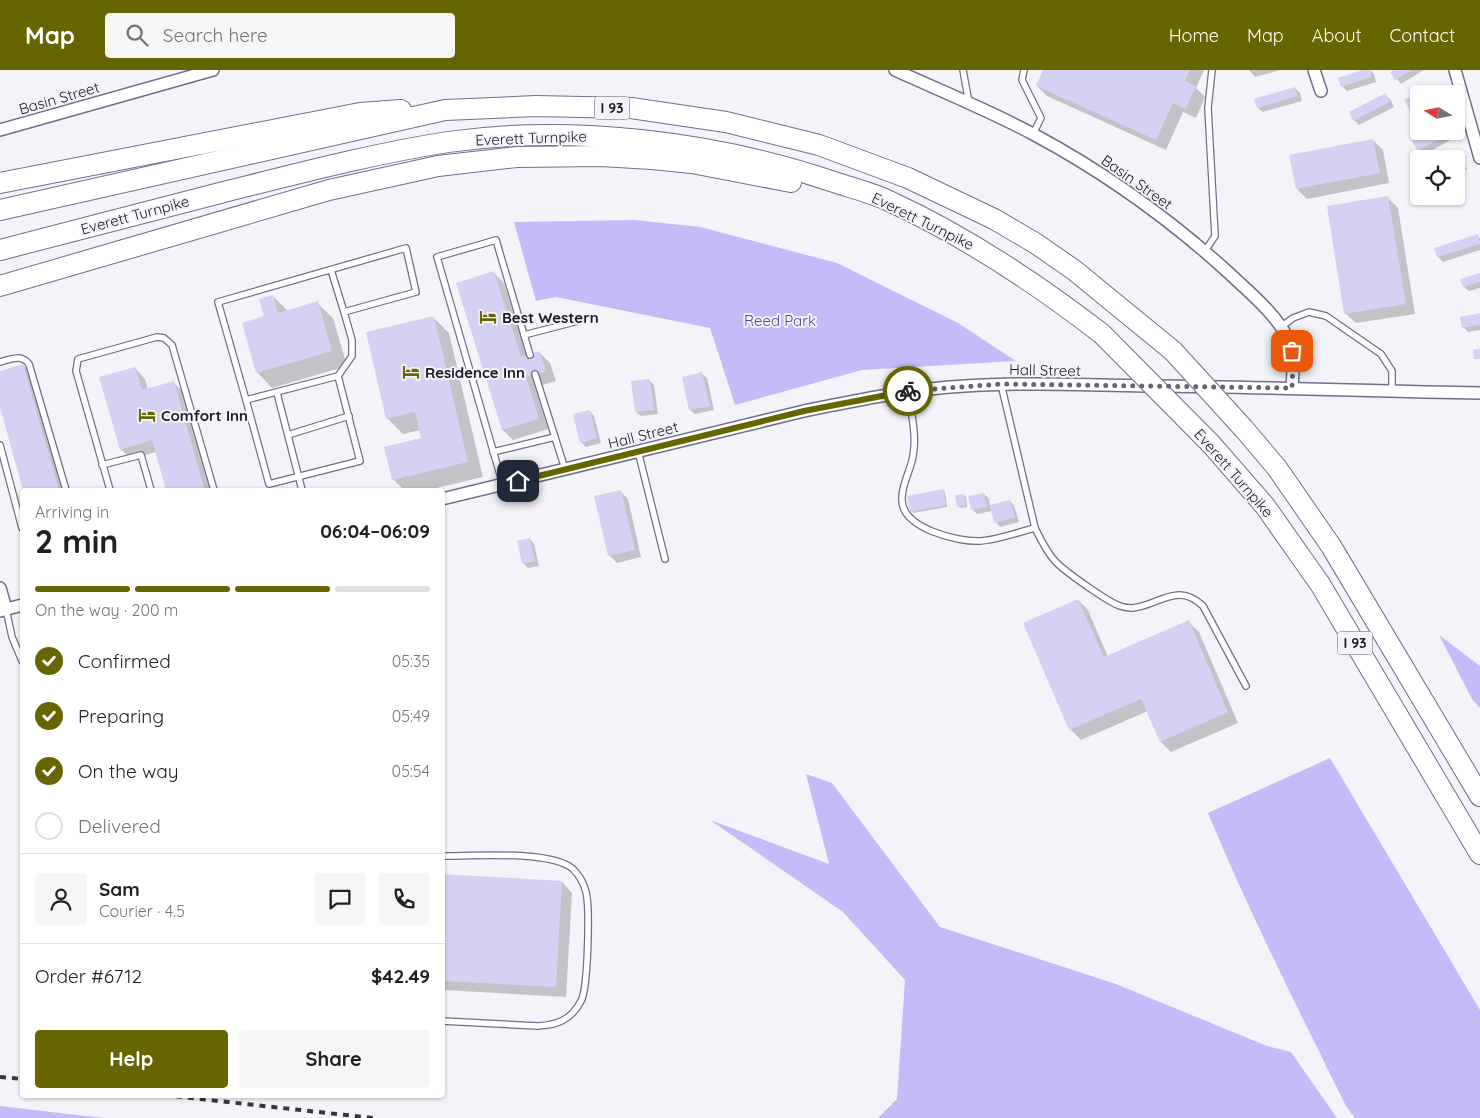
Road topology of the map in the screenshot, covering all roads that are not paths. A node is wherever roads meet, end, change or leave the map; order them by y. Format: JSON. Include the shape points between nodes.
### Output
{"nodes":[{"id":1,"x":213,"y":70,"type":"edge"},
{"id":2,"x":895,"y":70,"type":"edge"},
{"id":3,"x":963,"y":70,"type":"edge"},
{"id":4,"x":1024,"y":70,"type":"edge"},
{"id":5,"x":1212,"y":70,"type":"edge"},
{"id":6,"x":1314,"y":70,"type":"edge"},
{"id":7,"x":1456,"y":70,"type":"edge"},
{"id":8,"x":1322,"y":91,"type":"dead end"},
{"id":9,"x":969,"y":103,"type":"junction"},
{"id":10,"x":445,"y":110,"type":"junction"},
{"id":11,"x":0,"y":130,"type":"edge"},
{"id":12,"x":1033,"y":134,"type":"junction"},
{"id":13,"x":1480,"y":158,"type":"edge"},
{"id":14,"x":0,"y":183,"type":"edge"},
{"id":15,"x":887,"y":200,"type":"junction"},
{"id":16,"x":0,"y":210,"type":"edge"},
{"id":17,"x":0,"y":250,"type":"edge"},
{"id":18,"x":1205,"y":251,"type":"junction"},
{"id":19,"x":332,"y":270,"type":"junction"},
{"id":20,"x":0,"y":286,"type":"edge"},
{"id":21,"x":344,"y":312,"type":"junction"},
{"id":22,"x":582,"y":320,"type":"dead end"},
{"id":23,"x":1281,"y":328,"type":"junction"},
{"id":24,"x":524,"y":335,"type":"junction"},
{"id":25,"x":530,"y":355,"type":"dead end"},
{"id":26,"x":0,"y":362,"type":"edge"},
{"id":27,"x":535,"y":374,"type":"dead end"},
{"id":28,"x":338,"y":376,"type":"junction"},
{"id":29,"x":1001,"y":384,"type":"junction"},
{"id":30,"x":1292,"y":388,"type":"junction"},
{"id":31,"x":908,"y":391,"type":"junction"},
{"id":32,"x":1392,"y":391,"type":"junction"},
{"id":33,"x":1480,"y":392,"type":"edge"},
{"id":34,"x":277,"y":393,"type":"junction"},
{"id":35,"x":246,"y":400,"type":"junction"},
{"id":36,"x":349,"y":416,"type":"junction"},
{"id":37,"x":288,"y":435,"type":"junction"},
{"id":38,"x":555,"y":437,"type":"junction"},
{"id":39,"x":0,"y":445,"type":"edge"},
{"id":40,"x":638,"y":451,"type":"junction"},
{"id":41,"x":1,"y":452,"type":"edge"},
{"id":42,"x":493,"y":452,"type":"junction"},
{"id":43,"x":102,"y":465,"type":"junction"},
{"id":44,"x":565,"y":469,"type":"junction"},
{"id":45,"x":299,"y":476,"type":"junction"},
{"id":46,"x":503,"y":485,"type":"junction"},
{"id":47,"x":65,"y":488,"type":"edge"},
{"id":48,"x":109,"y":488,"type":"edge"},
{"id":49,"x":150,"y":488,"type":"edge"},
{"id":50,"x":213,"y":488,"type":"edge"},
{"id":51,"x":302,"y":488,"type":"edge"},
{"id":52,"x":445,"y":498,"type":"edge"},
{"id":53,"x":20,"y":512,"type":"edge"},
{"id":54,"x":1036,"y":528,"type":"junction"},
{"id":55,"x":665,"y":559,"type":"dead end"},
{"id":56,"x":0,"y":588,"type":"edge"},
{"id":57,"x":20,"y":606,"type":"edge"},
{"id":58,"x":3,"y":610,"type":"edge"},
{"id":59,"x":20,"y":656,"type":"edge"},
{"id":60,"x":1246,"y":686,"type":"dead end"},
{"id":61,"x":1480,"y":796,"type":"edge"},
{"id":62,"x":1480,"y":854,"type":"edge"},
{"id":63,"x":445,"y":856,"type":"edge"},
{"id":64,"x":445,"y":1021,"type":"edge"}],
"edges":[{"from":1,"to":11,"type":"street","name":"Basin Street"},
{"from":2,"to":9,"type":"street","name":"Basin Street"},
{"from":3,"to":9,"type":"lane"},
{"from":4,"to":12,"type":"lane","via":[[1022,80],[1041,118]]},
{"from":5,"to":18,"type":"lane","via":[[1208,108],[1215,236]]},
{"from":6,"to":8,"type":"street"},
{"from":7,"to":13,"type":"street"},
{"from":9,"to":12,"type":"street","name":"Basin Street"},
{"from":10,"to":14,"type":"highway","via":[[360,113]]},
{"from":10,"to":16,"type":"highway","name":"Everett Turnpike","number":"I 93"},
{"from":10,"to":61,"type":"highway","name":"Everett Turnpike","number":"I 93","bridge":true,"via":[[536,106],[631,108],[726,122],[819,145],[908,178],[1002,224],[1074,270],[1173,351],[1277,468],[1331,546]]},
{"from":12,"to":18,"type":"street","name":"Basin Street","via":[[1125,190]]},
{"from":15,"to":17,"type":"highway","name":"Everett Turnpike","number":"I 93","via":[[751,158],[672,144],[593,136],[498,138],[450,142],[372,156]]},
{"from":15,"to":20,"type":"highway","via":[[692,163],[601,156],[518,157],[438,166],[330,190]]},
{"from":15,"to":62,"type":"highway","name":"Everett Turnpike","number":"I 93","bridge":true,"via":[[971,244],[1064,304],[1102,334],[1211,444],[1266,506],[1320,584]]},
{"from":18,"to":23,"type":"street","name":"Basin Street"},
{"from":19,"to":21,"type":"lane"},
{"from":19,"to":21,"type":"lane","via":[[406,248],[416,292]]},
{"from":19,"to":35,"type":"lane","via":[[218,302]]},
{"from":21,"to":28,"type":"lane","via":[[352,340],[352,356]]},
{"from":22,"to":24,"type":"lane"},
{"from":23,"to":30,"type":"street","name":"Basin Street","via":[[1292,351]]},
{"from":23,"to":32,"type":"lane","via":[[1293,318],[1309,312],[1326,316],[1381,354],[1392,371]]},
{"from":24,"to":25,"type":"lane"},
{"from":24,"to":42,"type":"lane","via":[[496,240],[437,257]]},
{"from":26,"to":47,"type":"lane","via":[[19,357],[29,364]]},
{"from":27,"to":38,"type":"lane"},
{"from":28,"to":34,"type":"lane"},
{"from":28,"to":36,"type":"lane"},
{"from":29,"to":30,"type":"street","name":"Hall Street"},
{"from":29,"to":31,"type":"street","name":"Hall Street"},
{"from":29,"to":54,"type":"lane"},
{"from":30,"to":32,"type":"street","name":"Hall Street"},
{"from":31,"to":40,"type":"street","name":"Hall Street","via":[[804,411]]},
{"from":31,"to":54,"type":"lane","via":[[915,442],[902,500],[904,511],[911,520],[954,539],[969,541]]},
{"from":32,"to":33,"type":"street","name":"Hall Street"},
{"from":34,"to":35,"type":"lane"},
{"from":34,"to":37,"type":"lane"},
{"from":35,"to":45,"type":"lane","via":[[269,484]]},
{"from":36,"to":37,"type":"lane"},
{"from":36,"to":45,"type":"lane","via":[[360,461]]},
{"from":37,"to":45,"type":"lane"},
{"from":38,"to":42,"type":"lane"},
{"from":38,"to":44,"type":"lane"},
{"from":39,"to":41,"type":"lane"},
{"from":40,"to":44,"type":"street","name":"Hall Street"},
{"from":40,"to":55,"type":"lane"},
{"from":41,"to":53,"type":"lane"},
{"from":42,"to":46,"type":"lane"},
{"from":43,"to":48,"type":"lane"},
{"from":43,"to":49,"type":"lane","via":[[141,455]]},
{"from":43,"to":50,"type":"lane","via":[[76,371],[78,359],[147,339],[164,338],[172,346]]},
{"from":44,"to":46,"type":"street","name":"Hall Street"},
{"from":45,"to":51,"type":"lane"},
{"from":46,"to":52,"type":"street","name":"Hall Street"},
{"from":54,"to":60,"type":"lane","via":[[1044,548],[1056,562],[1121,607],[1132,608],[1170,596],[1194,597],[1203,606]]},
{"from":56,"to":58,"type":"street"},
{"from":57,"to":58,"type":"street"},
{"from":58,"to":59,"type":"lane"},
{"from":63,"to":64,"type":"lane","via":[[525,857],[564,864],[581,879],[588,907],[586,986],[576,1010],[565,1020],[538,1026]]}]}
